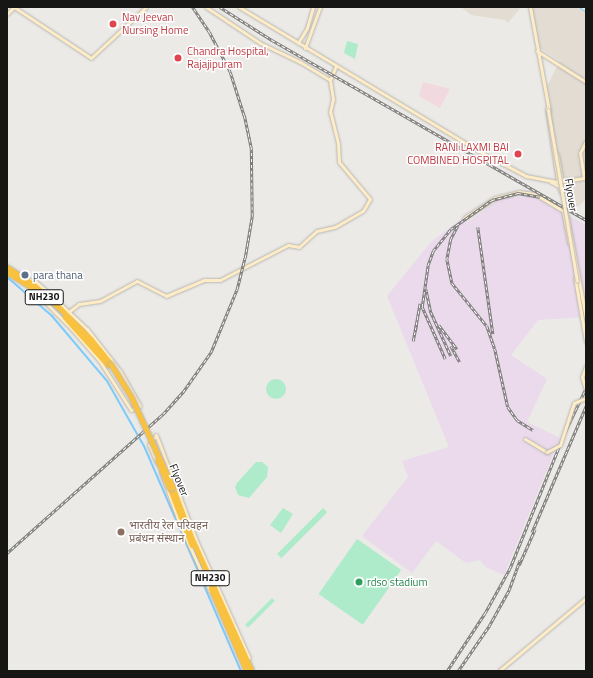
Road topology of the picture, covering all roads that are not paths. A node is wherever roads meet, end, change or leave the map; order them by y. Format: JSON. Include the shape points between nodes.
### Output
{"nodes":[{"id":1,"x":14,"y":7,"type":"edge"},
{"id":2,"x":146,"y":7,"type":"edge"},
{"id":3,"x":206,"y":7,"type":"edge"},
{"id":4,"x":240,"y":7,"type":"edge"},
{"id":5,"x":314,"y":7,"type":"edge"},
{"id":6,"x":320,"y":7,"type":"edge"},
{"id":7,"x":530,"y":7,"type":"edge"},
{"id":8,"x":7,"y":14,"type":"edge"},
{"id":9,"x":298,"y":43,"type":"junction"},
{"id":10,"x":305,"y":48,"type":"junction"},
{"id":11,"x":537,"y":50,"type":"junction"},
{"id":12,"x":336,"y":66,"type":"junction"},
{"id":13,"x":330,"y":80,"type":"junction"},
{"id":14,"x":586,"y":82,"type":"edge"},
{"id":15,"x":548,"y":109,"type":"junction"},
{"id":16,"x":586,"y":141,"type":"edge"},
{"id":17,"x":517,"y":172,"type":"junction"},
{"id":18,"x":560,"y":181,"type":"junction"},
{"id":19,"x":563,"y":199,"type":"junction"},
{"id":20,"x":464,"y":218,"type":"dead end"},
{"id":21,"x":7,"y":268,"type":"edge"},
{"id":22,"x":7,"y":272,"type":"edge"},
{"id":23,"x":24,"y":281,"type":"junction"},
{"id":24,"x":578,"y":286,"type":"junction"},
{"id":25,"x":580,"y":297,"type":"junction"},
{"id":26,"x":68,"y":313,"type":"junction"},
{"id":27,"x":586,"y":319,"type":"edge"},
{"id":28,"x":76,"y":328,"type":"junction"},
{"id":29,"x":586,"y":332,"type":"edge"},
{"id":30,"x":586,"y":342,"type":"edge"},
{"id":31,"x":586,"y":364,"type":"edge"},
{"id":32,"x":586,"y":370,"type":"edge"},
{"id":33,"x":586,"y":390,"type":"edge"},
{"id":34,"x":586,"y":398,"type":"edge"},
{"id":35,"x":526,"y":439,"type":"dead end"},
{"id":36,"x":172,"y":488,"type":"junction"},
{"id":37,"x":191,"y":546,"type":"junction"},
{"id":38,"x":586,"y":598,"type":"edge"},
{"id":39,"x":249,"y":670,"type":"edge"},
{"id":40,"x":499,"y":671,"type":"edge"}],
"edges":[{"from":1,"to":2,"type":"street","via":[[91,58]]},
{"from":1,"to":8,"type":"street"},
{"from":3,"to":13,"type":"street","via":[[260,43]]},
{"from":4,"to":9,"type":"street"},
{"from":5,"to":9,"type":"street","via":[[307,28]]},
{"from":6,"to":10,"type":"street"},
{"from":7,"to":11,"type":"street"},
{"from":9,"to":10,"type":"street"},
{"from":10,"to":12,"type":"street"},
{"from":11,"to":14,"type":"street"},
{"from":11,"to":15,"type":"street"},
{"from":12,"to":13,"type":"street"},
{"from":12,"to":17,"type":"street"},
{"from":13,"to":26,"type":"street","via":[[333,99],[329,109],[338,143],[339,162],[370,199],[359,214],[335,227],[317,231],[299,247],[288,245],[220,280],[204,280],[166,296],[137,281],[100,300],[79,304]]},
{"from":15,"to":18,"type":"street"},
{"from":15,"to":19,"type":"street","name":"Flyover","bridge":true},
{"from":16,"to":18,"type":"street","via":[[580,152],[584,178]]},
{"from":17,"to":18,"type":"street","via":[[538,179]]},
{"from":17,"to":19,"type":"street","bridge":true,"via":[[529,178],[556,184]]},
{"from":19,"to":24,"type":"street","name":"Flyover","bridge":true},
{"from":20,"to":24,"type":"street","via":[[495,198],[519,192],[535,194],[563,210]]},
{"from":21,"to":23,"type":"highway","number":"NH230"},
{"from":22,"to":23,"type":"highway","number":"NH230"},
{"from":23,"to":26,"type":"highway","number":"NH230","via":[[32,283]]},
{"from":23,"to":28,"type":"highway","number":"NH230"},
{"from":24,"to":25,"type":"street"},
{"from":25,"to":27,"type":"street"},
{"from":25,"to":29,"type":"street"},
{"from":25,"to":30,"type":"street"},
{"from":26,"to":28,"type":"highway","name":"Flyover","number":"NH230"},
{"from":26,"to":28,"type":"street","via":[[105,351],[140,406],[131,410],[113,379]]},
{"from":28,"to":36,"type":"highway","name":"Flyover","number":"NH230","bridge":true,"via":[[121,385],[144,426]]},
{"from":28,"to":36,"type":"highway","name":"Flyover","number":"NH230","bridge":true,"via":[[107,359],[124,384]]},
{"from":31,"to":32,"type":"street","via":[[585,374]]},
{"from":31,"to":33,"type":"street","bridge":true,"via":[[582,377]]},
{"from":34,"to":35,"type":"street","bridge":true,"via":[[574,404],[560,445],[547,452]]},
{"from":36,"to":37,"type":"highway","name":"Flyover","number":"NH230"},
{"from":36,"to":39,"type":"highway","name":"Flyover","number":"NH230"},
{"from":37,"to":39,"type":"highway","number":"NH230"},
{"from":37,"to":39,"type":"street","via":[[150,448],[149,442],[156,435]]},
{"from":38,"to":40,"type":"street"}]}
